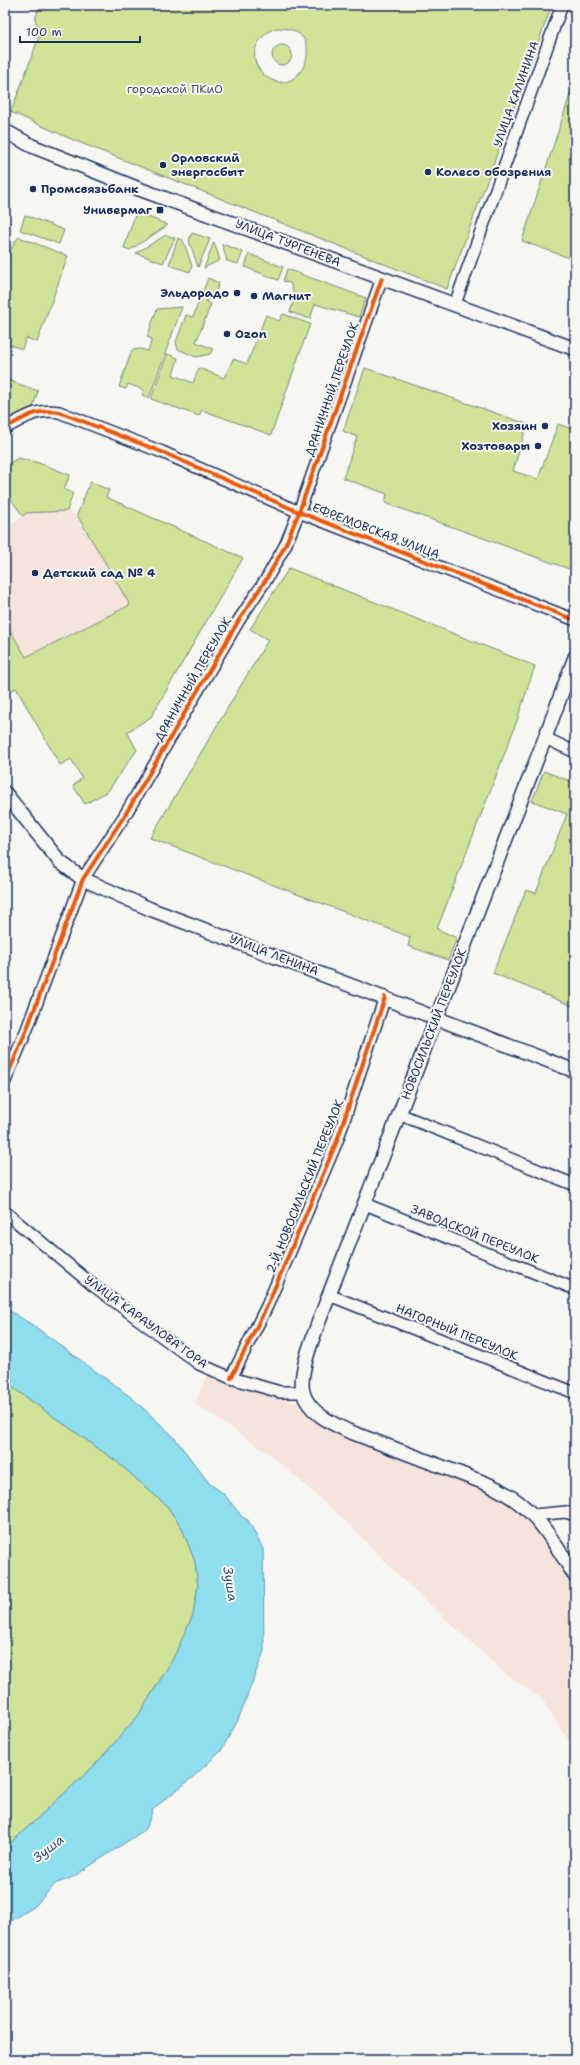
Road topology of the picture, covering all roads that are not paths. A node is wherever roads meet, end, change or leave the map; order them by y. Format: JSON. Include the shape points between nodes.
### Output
{"nodes":[{"id":1,"x":562,"y":5,"type":"edge"},
{"id":2,"x":5,"y":131,"type":"edge"},
{"id":3,"x":382,"y":278,"type":"junction"},
{"id":4,"x":455,"y":304,"type":"junction"},
{"id":5,"x":575,"y":349,"type":"edge"},
{"id":6,"x":5,"y":428,"type":"edge"},
{"id":7,"x":299,"y":512,"type":"junction"},
{"id":8,"x":575,"y":620,"type":"edge"},
{"id":9,"x":575,"y":657,"type":"edge"},
{"id":10,"x":545,"y":738,"type":"junction"},
{"id":11,"x":575,"y":752,"type":"edge"},
{"id":12,"x":5,"y":793,"type":"edge"},
{"id":13,"x":83,"y":879,"type":"junction"},
{"id":14,"x":385,"y":997,"type":"junction"},
{"id":15,"x":437,"y":1017,"type":"junction"},
{"id":16,"x":575,"y":1071,"type":"edge"},
{"id":17,"x":5,"y":1081,"type":"edge"},
{"id":18,"x":400,"y":1114,"type":"junction"},
{"id":19,"x":575,"y":1185,"type":"edge"},
{"id":20,"x":365,"y":1204,"type":"junction"},
{"id":21,"x":5,"y":1212,"type":"edge"},
{"id":22,"x":575,"y":1289,"type":"edge"},
{"id":23,"x":329,"y":1296,"type":"junction"},
{"id":24,"x":231,"y":1378,"type":"junction"},
{"id":25,"x":303,"y":1392,"type":"junction"},
{"id":26,"x":575,"y":1393,"type":"edge"},
{"id":27,"x":533,"y":1515,"type":"junction"},
{"id":28,"x":575,"y":1515,"type":"edge"},
{"id":29,"x":575,"y":1576,"type":"edge"}],
"edges":[{"from":1,"to":4,"type":"street","name":"УЛИЦА КАЛИНИНА"},
{"from":2,"to":3,"type":"main road","name":"УЛИЦА ТУРГЕНЕВА","via":[[32,146],[140,189]]},
{"from":3,"to":4,"type":"main road","name":"УЛИЦА ТУРГЕНЕВА"},
{"from":3,"to":7,"type":"street","name":"ДРАНИЧНЫЙ ПЕРЕУЛОК"},
{"from":4,"to":5,"type":"main road","name":"УЛИЦА ТУРГЕНЕВА"},
{"from":6,"to":7,"type":"street","name":"ЕФРЕМОВСКАЯ УЛИЦА","via":[[36,412],[59,412],[162,452]]},
{"from":7,"to":8,"type":"street","name":"ЕФРЕМОВСКАЯ УЛИЦА"},
{"from":7,"to":13,"type":"street","name":"ДРАНИЧНЫЙ ПЕРЕУЛОК","via":[[285,546],[267,578],[239,620],[125,815]]},
{"from":9,"to":10,"type":"main road","name":"НОВОСИЛЬСКИЙ ПЕРЕУЛОК"},
{"from":10,"to":11,"type":"street"},
{"from":10,"to":15,"type":"main road","name":"НОВОСИЛЬСКИЙ ПЕРЕУЛОК"},
{"from":12,"to":13,"type":"main road","name":"УЛИЦА ЛЕНИНА","via":[[60,862]]},
{"from":13,"to":14,"type":"main road","name":"УЛИЦА ЛЕНИНА","via":[[150,909]]},
{"from":13,"to":17,"type":"street","name":"ДРАНИЧНЫЙ ПЕРЕУЛОК"},
{"from":14,"to":15,"type":"main road","name":"УЛИЦА ЛЕНИНА"},
{"from":14,"to":24,"type":"street","name":"2-Й НОВОСИЛЬСКИЙ ПЕРЕУЛОК","via":[[337,1141],[267,1306]]},
{"from":15,"to":16,"type":"main road","name":"УЛИЦА ЛЕНИНА"},
{"from":15,"to":18,"type":"main road","name":"НОВОСИЛЬСКИЙ ПЕРЕУЛОК"},
{"from":18,"to":19,"type":"street"},
{"from":18,"to":20,"type":"main road","name":"НОВОСИЛЬСКИЙ ПЕРЕУЛОК"},
{"from":20,"to":22,"type":"street","name":"ЗАВОДСКОЙ ПЕРЕУЛОК"},
{"from":20,"to":23,"type":"main road","name":"НОВОСИЛЬСКИЙ ПЕРЕУЛОК"},
{"from":21,"to":24,"type":"street","name":"УЛИЦА КАРАУЛОВА ГОРА","via":[[94,1286],[193,1359]]},
{"from":23,"to":25,"type":"main road","name":"НОВОСИЛЬСКИЙ ПЕРЕУЛОК","via":[[302,1372]]},
{"from":23,"to":26,"type":"street","name":"НАГОРНЫЙ ПЕРЕУЛОК"},
{"from":24,"to":25,"type":"street","name":"УЛИЦА КАРАУЛОВА ГОРА","via":[[280,1392]]},
{"from":25,"to":27,"type":"main road","via":[[317,1413],[327,1421],[499,1489],[523,1504]]},
{"from":27,"to":28,"type":"street","via":[[566,1512]]},
{"from":27,"to":29,"type":"main road","via":[[553,1540]]}]}
